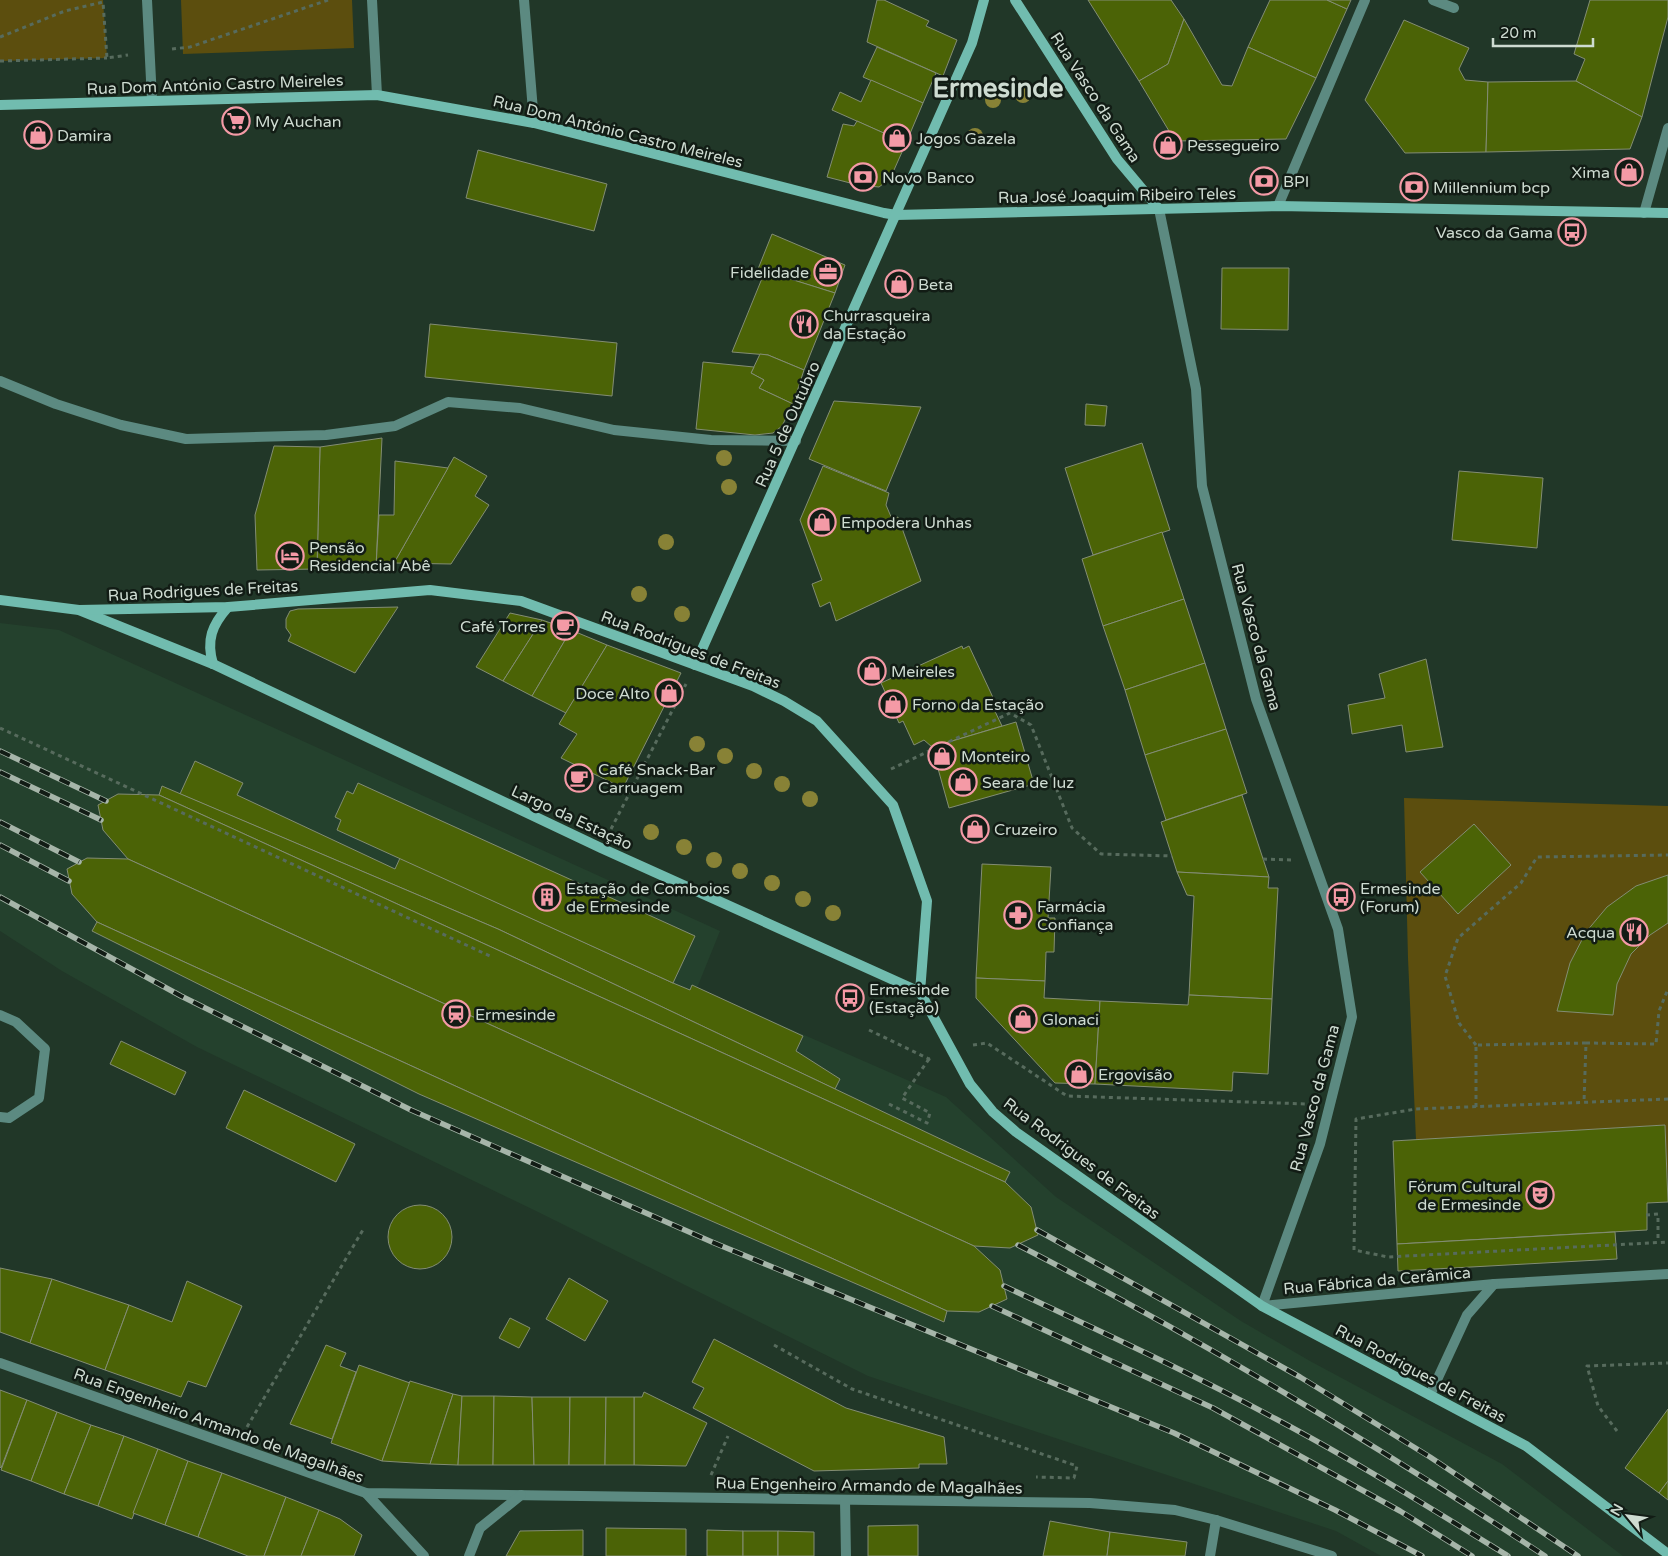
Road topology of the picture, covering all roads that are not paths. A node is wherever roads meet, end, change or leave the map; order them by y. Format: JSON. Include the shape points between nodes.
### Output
{"nodes":[{"id":1,"x":147,"y":0,"type":"edge"},
{"id":2,"x":372,"y":0,"type":"edge"},
{"id":3,"x":524,"y":0,"type":"edge"},
{"id":4,"x":984,"y":0,"type":"edge"},
{"id":5,"x":1015,"y":0,"type":"edge"},
{"id":6,"x":1365,"y":0,"type":"edge"},
{"id":7,"x":1433,"y":0,"type":"edge"},
{"id":8,"x":1454,"y":8,"type":"dead end"},
{"id":9,"x":377,"y":95,"type":"junction"},
{"id":10,"x":152,"y":100,"type":"junction"},
{"id":11,"x":0,"y":105,"type":"edge"},
{"id":12,"x":534,"y":123,"type":"junction"},
{"id":13,"x":1668,"y":128,"type":"edge"},
{"id":14,"x":1278,"y":206,"type":"junction"},
{"id":15,"x":1159,"y":209,"type":"junction"},
{"id":16,"x":1644,"y":213,"type":"junction"},
{"id":17,"x":1668,"y":213,"type":"edge"},
{"id":18,"x":896,"y":215,"type":"junction"},
{"id":19,"x":0,"y":381,"type":"edge"},
{"id":20,"x":796,"y":441,"type":"junction"},
{"id":21,"x":0,"y":600,"type":"edge"},
{"id":22,"x":228,"y":607,"type":"junction"},
{"id":23,"x":79,"y":610,"type":"junction"},
{"id":24,"x":213,"y":664,"type":"junction"},
{"id":25,"x":695,"y":665,"type":"junction"},
{"id":26,"x":920,"y":992,"type":"junction"},
{"id":27,"x":0,"y":1015,"type":"edge"},
{"id":28,"x":0,"y":1117,"type":"edge"},
{"id":29,"x":1668,"y":1274,"type":"edge"},
{"id":30,"x":1494,"y":1284,"type":"junction"},
{"id":31,"x":1262,"y":1306,"type":"junction"},
{"id":32,"x":0,"y":1363,"type":"edge"},
{"id":33,"x":1430,"y":1395,"type":"junction"},
{"id":34,"x":366,"y":1493,"type":"junction"},
{"id":35,"x":521,"y":1495,"type":"junction"},
{"id":36,"x":845,"y":1500,"type":"junction"},
{"id":37,"x":1216,"y":1520,"type":"junction"},
{"id":38,"x":1668,"y":1554,"type":"edge"},
{"id":39,"x":424,"y":1556,"type":"edge"},
{"id":40,"x":469,"y":1556,"type":"edge"},
{"id":41,"x":846,"y":1556,"type":"edge"},
{"id":42,"x":1210,"y":1556,"type":"edge"},
{"id":43,"x":1332,"y":1556,"type":"edge"}],
"edges":[{"from":1,"to":10,"type":"street"},
{"from":2,"to":9,"type":"street"},
{"from":3,"to":12,"type":"street"},
{"from":4,"to":18,"type":"main road","name":"Rua 5 de Outubro","via":[[972,43]]},
{"from":5,"to":15,"type":"main road","name":"Rua Vasco da Gama","via":[[1117,159]]},
{"from":6,"to":14,"type":"street"},
{"from":7,"to":8,"type":"street"},
{"from":9,"to":10,"type":"main road","name":"Rua Dom António Castro Meireles"},
{"from":9,"to":12,"type":"main road","name":"Rua Dom António Castro Meireles"},
{"from":10,"to":11,"type":"main road","name":"Rua Dom António Castro Meireles"},
{"from":12,"to":18,"type":"main road","name":"Rua Dom António Castro Meireles"},
{"from":13,"to":16,"type":"street"},
{"from":14,"to":15,"type":"main road","name":"Rua José Joaquim Ribeiro Teles"},
{"from":14,"to":16,"type":"main road","name":"Rua José Joaquim Ribeiro Teles"},
{"from":15,"to":18,"type":"main road","name":"Rua José Joaquim Ribeiro Teles"},
{"from":15,"to":31,"type":"street","name":"Rua Vasco da Gama","via":[[1196,389],[1202,486],[1256,699],[1338,929],[1352,1017],[1314,1161]]},
{"from":16,"to":17,"type":"main road","name":"Rua José Joaquim Ribeiro Teles"},
{"from":18,"to":20,"type":"main road","name":"Rua 5 de Outubro"},
{"from":19,"to":20,"type":"street","via":[[121,425],[186,439],[326,435],[395,426],[448,402],[520,408],[614,430],[711,440]]},
{"from":20,"to":25,"type":"main road","name":"Rua 5 de Outubro"},
{"from":21,"to":23,"type":"main road","name":"Rua Rodrigues de Freitas"},
{"from":22,"to":23,"type":"main road","name":"Rua Rodrigues de Freitas"},
{"from":22,"to":24,"type":"main road","via":[[210,634]]},
{"from":22,"to":25,"type":"main road","name":"Rua Rodrigues de Freitas","via":[[430,590],[521,601]]},
{"from":23,"to":24,"type":"main road","name":"Rua Rodrigues de Freitas"},
{"from":24,"to":26,"type":"main road","name":"Largo da Estação","via":[[601,848]]},
{"from":25,"to":26,"type":"main road","name":"Rua Rodrigues de Freitas","via":[[753,686],[817,721],[893,805],[927,901]]},
{"from":26,"to":31,"type":"main road","name":"Rua Rodrigues de Freitas","via":[[970,1084],[992,1112]]},
{"from":27,"to":28,"type":"street","via":[[16,1022],[46,1049],[39,1098],[9,1118]]},
{"from":29,"to":30,"type":"street","name":"Rua Fábrica da Cerâmica"},
{"from":30,"to":31,"type":"street","name":"Rua Fábrica da Cerâmica"},
{"from":30,"to":33,"type":"street","name":"Rua Fábrica da Cerâmica","via":[[1467,1315]]},
{"from":31,"to":33,"type":"main road","name":"Rua Rodrigues de Freitas"},
{"from":32,"to":34,"type":"street","name":"Rua Engenheiro Armando de Magalhães"},
{"from":33,"to":38,"type":"main road","name":"Rua Rodrigues de Freitas","via":[[1526,1446]]},
{"from":34,"to":35,"type":"street","name":"Rua Engenheiro Armando de Magalhães"},
{"from":34,"to":39,"type":"street"},
{"from":35,"to":36,"type":"street","name":"Rua Engenheiro Armando de Magalhães"},
{"from":35,"to":40,"type":"street","via":[[480,1528]]},
{"from":36,"to":37,"type":"street","name":"Rua Engenheiro Armando de Magalhães","via":[[1090,1503],[1175,1510]]},
{"from":36,"to":41,"type":"street"},
{"from":37,"to":42,"type":"street"},
{"from":37,"to":43,"type":"street","name":"Rua Engenheiro Armando de Magalhães"}]}
